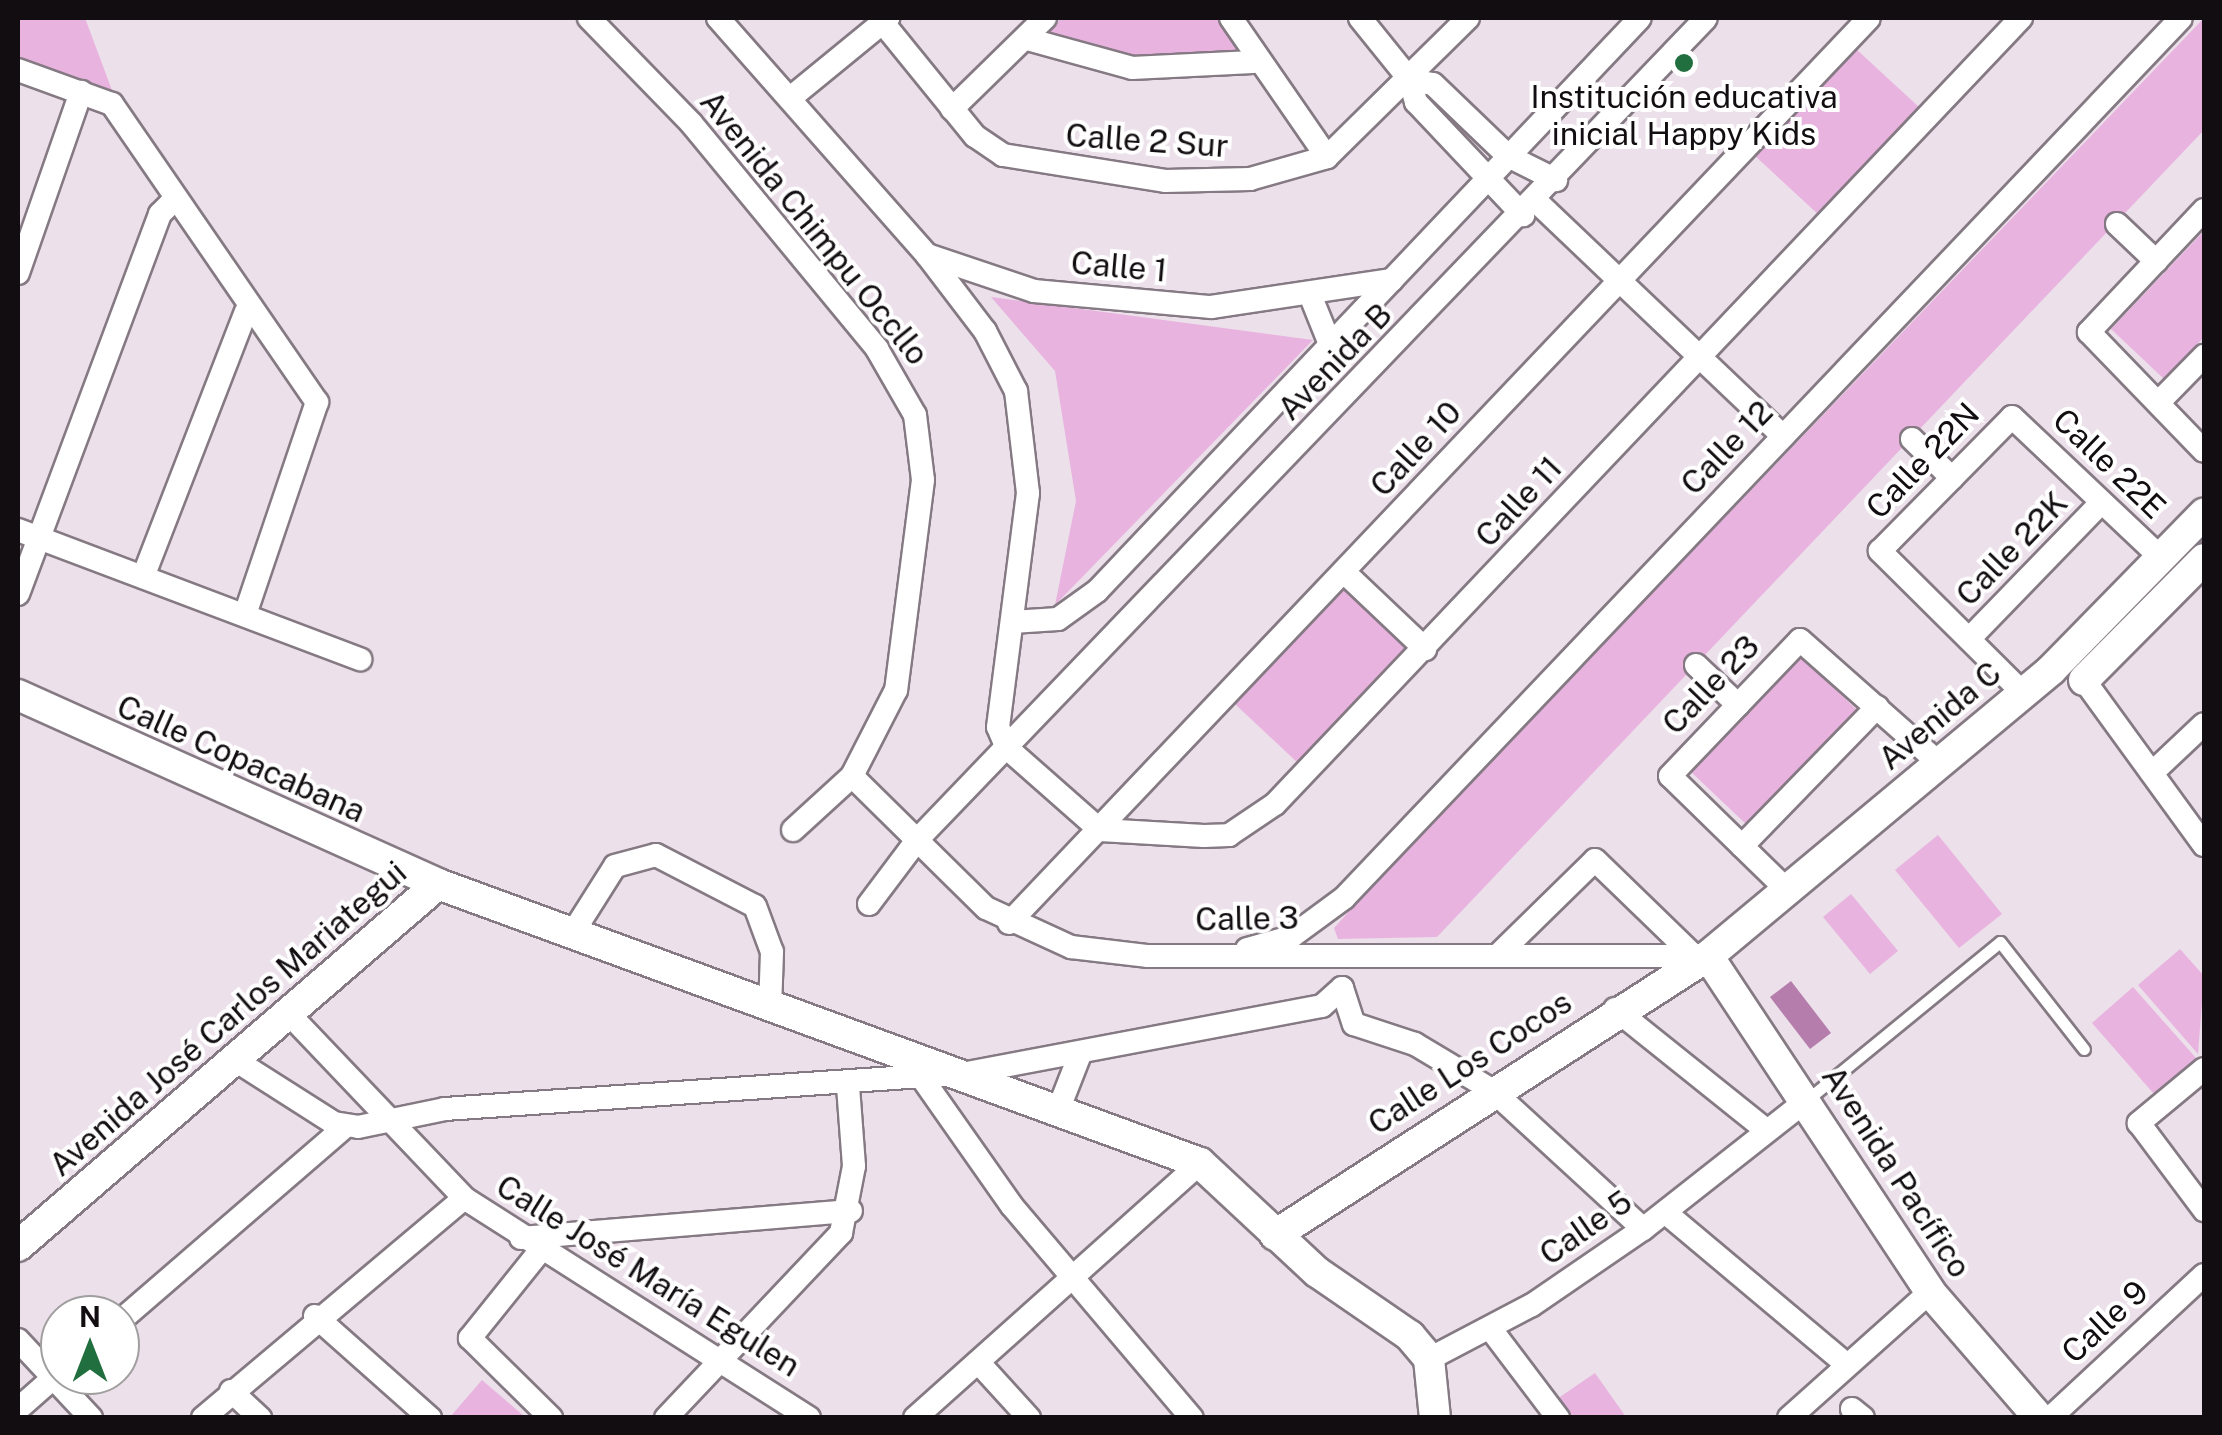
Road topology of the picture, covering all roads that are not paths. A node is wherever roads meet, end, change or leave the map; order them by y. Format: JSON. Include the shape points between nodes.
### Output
{"nodes":[{"id":1,"x":589,"y":18,"type":"edge"},
{"id":2,"x":718,"y":18,"type":"edge"},
{"id":3,"x":1045,"y":18,"type":"edge"},
{"id":4,"x":1230,"y":18,"type":"edge"},
{"id":5,"x":1360,"y":18,"type":"edge"},
{"id":6,"x":1468,"y":18,"type":"edge"},
{"id":7,"x":1640,"y":18,"type":"edge"},
{"id":8,"x":1706,"y":18,"type":"edge"},
{"id":9,"x":1868,"y":18,"type":"edge"},
{"id":10,"x":2022,"y":18,"type":"edge"},
{"id":11,"x":2181,"y":18,"type":"edge"},
{"id":12,"x":884,"y":19,"type":"edge"},
{"id":13,"x":1027,"y":38,"type":"junction"},
{"id":14,"x":1253,"y":62,"type":"junction"},
{"id":15,"x":18,"y":70,"type":"edge"},
{"id":16,"x":1410,"y":80,"type":"junction"},
{"id":17,"x":81,"y":92,"type":"junction"},
{"id":18,"x":794,"y":95,"type":"junction"},
{"id":19,"x":952,"y":109,"type":"junction"},
{"id":20,"x":1508,"y":156,"type":"junction"},
{"id":21,"x":1327,"y":157,"type":"junction"},
{"id":22,"x":1493,"y":174,"type":"junction"},
{"id":23,"x":1556,"y":180,"type":"junction"},
{"id":24,"x":174,"y":200,"type":"junction"},
{"id":25,"x":1530,"y":208,"type":"junction"},
{"id":26,"x":2204,"y":210,"type":"edge"},
{"id":27,"x":2117,"y":224,"type":"dead end"},
{"id":28,"x":926,"y":256,"type":"junction"},
{"id":29,"x":2156,"y":261,"type":"junction"},
{"id":30,"x":18,"y":273,"type":"edge"},
{"id":31,"x":1392,"y":280,"type":"junction"},
{"id":32,"x":1619,"y":280,"type":"junction"},
{"id":33,"x":1311,"y":298,"type":"junction"},
{"id":34,"x":246,"y":311,"type":"junction"},
{"id":35,"x":1330,"y":344,"type":"junction"},
{"id":36,"x":2204,"y":356,"type":"edge"},
{"id":37,"x":1700,"y":358,"type":"junction"},
{"id":38,"x":2158,"y":404,"type":"junction"},
{"id":39,"x":2012,"y":416,"type":"joint"},
{"id":40,"x":1783,"y":436,"type":"junction"},
{"id":41,"x":1912,"y":439,"type":"dead end"},
{"id":42,"x":2204,"y":451,"type":"edge"},
{"id":43,"x":1952,"y":478,"type":"junction"},
{"id":44,"x":2101,"y":504,"type":"junction"},
{"id":45,"x":2204,"y":514,"type":"edge"},
{"id":46,"x":18,"y":530,"type":"edge"},
{"id":47,"x":40,"y":538,"type":"junction"},
{"id":48,"x":2161,"y":558,"type":"junction"},
{"id":49,"x":2204,"y":559,"type":"edge"},
{"id":50,"x":1344,"y":572,"type":"junction"},
{"id":51,"x":143,"y":577,"type":"junction"},
{"id":52,"x":18,"y":594,"type":"edge"},
{"id":53,"x":245,"y":615,"type":"junction"},
{"id":54,"x":1012,"y":622,"type":"junction"},
{"id":55,"x":1969,"y":640,"type":"junction"},
{"id":56,"x":1425,"y":649,"type":"junction"},
{"id":57,"x":360,"y":659,"type":"dead end"},
{"id":58,"x":1696,"y":666,"type":"dead end"},
{"id":59,"x":2084,"y":680,"type":"joint"},
{"id":60,"x":2022,"y":693,"type":"junction"},
{"id":61,"x":18,"y":694,"type":"edge"},
{"id":62,"x":1738,"y":705,"type":"junction"},
{"id":63,"x":1876,"y":708,"type":"junction"},
{"id":64,"x":2204,"y":724,"type":"edge"},
{"id":65,"x":1006,"y":748,"type":"junction"},
{"id":66,"x":1939,"y":763,"type":"junction"},
{"id":67,"x":2152,"y":773,"type":"junction"},
{"id":68,"x":852,"y":776,"type":"junction"},
{"id":69,"x":793,"y":830,"type":"dead end"},
{"id":70,"x":1100,"y":830,"type":"junction"},
{"id":71,"x":917,"y":840,"type":"junction"},
{"id":72,"x":2204,"y":844,"type":"edge"},
{"id":73,"x":1742,"y":846,"type":"junction"},
{"id":74,"x":438,"y":884,"type":"junction"},
{"id":75,"x":1786,"y":890,"type":"junction"},
{"id":76,"x":870,"y":904,"type":"dead end"},
{"id":77,"x":1319,"y":921,"type":"junction"},
{"id":78,"x":1009,"y":923,"type":"junction"},
{"id":79,"x":572,"y":934,"type":"junction"},
{"id":80,"x":1247,"y":949,"type":"junction"},
{"id":81,"x":1333,"y":950,"type":"junction"},
{"id":82,"x":1499,"y":954,"type":"junction"},
{"id":83,"x":1700,"y":955,"type":"junction"},
{"id":84,"x":1342,"y":988,"type":"junction"},
{"id":85,"x":770,"y":1008,"type":"junction"},
{"id":86,"x":1614,"y":1009,"type":"junction"},
{"id":87,"x":290,"y":1014,"type":"junction"},
{"id":88,"x":2084,"y":1048,"type":"dead end"},
{"id":89,"x":1078,"y":1056,"type":"junction"},
{"id":90,"x":236,"y":1060,"type":"junction"},
{"id":91,"x":2204,"y":1069,"type":"edge"},
{"id":92,"x":967,"y":1073,"type":"junction"},
{"id":93,"x":922,"y":1078,"type":"junction"},
{"id":94,"x":848,"y":1087,"type":"junction"},
{"id":95,"x":1492,"y":1090,"type":"junction"},
{"id":96,"x":1808,"y":1098,"type":"junction"},
{"id":97,"x":1059,"y":1108,"type":"junction"},
{"id":98,"x":382,"y":1120,"type":"junction"},
{"id":99,"x":346,"y":1126,"type":"junction"},
{"id":100,"x":1766,"y":1130,"type":"junction"},
{"id":101,"x":1200,"y":1163,"type":"junction"},
{"id":102,"x":464,"y":1198,"type":"junction"},
{"id":103,"x":2204,"y":1210,"type":"edge"},
{"id":104,"x":851,"y":1211,"type":"junction"},
{"id":105,"x":1666,"y":1213,"type":"junction"},
{"id":106,"x":1643,"y":1228,"type":"junction"},
{"id":107,"x":1275,"y":1236,"type":"junction"},
{"id":108,"x":531,"y":1244,"type":"junction"},
{"id":109,"x":18,"y":1246,"type":"edge"},
{"id":110,"x":2204,"y":1275,"type":"edge"},
{"id":111,"x":1074,"y":1279,"type":"junction"},
{"id":112,"x":1930,"y":1292,"type":"junction"},
{"id":113,"x":140,"y":1304,"type":"edge"},
{"id":114,"x":315,"y":1316,"type":"junction"},
{"id":115,"x":1490,"y":1328,"type":"junction"},
{"id":116,"x":18,"y":1340,"type":"edge"},
{"id":117,"x":722,"y":1358,"type":"junction"},
{"id":118,"x":1429,"y":1359,"type":"junction"},
{"id":119,"x":40,"y":1362,"type":"edge"},
{"id":120,"x":978,"y":1362,"type":"junction"},
{"id":121,"x":1846,"y":1364,"type":"junction"},
{"id":122,"x":40,"y":1390,"type":"edge"},
{"id":123,"x":231,"y":1391,"type":"junction"},
{"id":124,"x":71,"y":1395,"type":"edge"},
{"id":125,"x":18,"y":1409,"type":"edge"},
{"id":126,"x":91,"y":1418,"type":"edge"},
{"id":127,"x":203,"y":1418,"type":"edge"},
{"id":128,"x":260,"y":1418,"type":"edge"},
{"id":129,"x":430,"y":1418,"type":"edge"},
{"id":130,"x":551,"y":1418,"type":"edge"},
{"id":131,"x":666,"y":1418,"type":"edge"},
{"id":132,"x":809,"y":1418,"type":"edge"},
{"id":133,"x":915,"y":1418,"type":"edge"},
{"id":134,"x":1030,"y":1418,"type":"edge"},
{"id":135,"x":1192,"y":1418,"type":"edge"},
{"id":136,"x":1435,"y":1418,"type":"edge"},
{"id":137,"x":1558,"y":1418,"type":"edge"},
{"id":138,"x":1789,"y":1418,"type":"edge"},
{"id":139,"x":2039,"y":1418,"type":"edge"},
{"id":140,"x":2050,"y":1418,"type":"edge"}],
"edges":[{"from":1,"to":68,"type":"street","name":"Avenida Chimpu Occllo","via":[[852,319],[915,415],[923,480],[896,690]]},
{"from":2,"to":18,"type":"street","name":"Avenida Chimpu Occllo"},
{"from":3,"to":13,"type":"street"},
{"from":4,"to":14,"type":"street"},
{"from":5,"to":16,"type":"street"},
{"from":6,"to":16,"type":"street","name":"Calle 2 Sur"},
{"from":7,"to":20,"type":"street","name":"Avenida B"},
{"from":8,"to":23,"type":"street","name":"Avenida B"},
{"from":9,"to":32,"type":"street","name":"Calle 10"},
{"from":10,"to":37,"type":"street","name":"Calle 11"},
{"from":11,"to":40,"type":"street","name":"Calle 12"},
{"from":12,"to":18,"type":"street"},
{"from":12,"to":19,"type":"street","name":"Calle 2 Sur"},
{"from":13,"to":14,"type":"street","via":[[1132,68]]},
{"from":13,"to":19,"type":"street"},
{"from":14,"to":21,"type":"street"},
{"from":15,"to":17,"type":"street"},
{"from":16,"to":20,"type":"street","via":[[1432,84]]},
{"from":16,"to":21,"type":"street","name":"Calle 2 Sur"},
{"from":16,"to":22,"type":"street","via":[[1416,102]]},
{"from":17,"to":24,"type":"street","via":[[112,104]]},
{"from":17,"to":30,"type":"street"},
{"from":18,"to":28,"type":"street","name":"Avenida Chimpu Occllo"},
{"from":19,"to":21,"type":"street","name":"Calle 2 Sur","via":[[1003,155],[1104,176],[1250,179]]},
{"from":20,"to":22,"type":"street","name":"Avenida B"},
{"from":20,"to":23,"type":"street"},
{"from":22,"to":25,"type":"street","via":[[1499,197]]},
{"from":22,"to":31,"type":"street","name":"Avenida B"},
{"from":23,"to":25,"type":"street","name":"Avenida B"},
{"from":24,"to":34,"type":"street"},
{"from":24,"to":47,"type":"street","via":[[160,214]]},
{"from":25,"to":32,"type":"street"},
{"from":25,"to":65,"type":"street","name":"Avenida B"},
{"from":26,"to":29,"type":"street"},
{"from":27,"to":29,"type":"street"},
{"from":28,"to":33,"type":"street","name":"Calle 1","via":[[1034,291],[1124,302]]},
{"from":28,"to":54,"type":"street","name":"Avenida Chimpu Occllo","via":[[985,331],[1016,391],[1028,493]]},
{"from":29,"to":38,"type":"street","via":[[2089,332]]},
{"from":31,"to":33,"type":"street","name":"Calle 1"},
{"from":31,"to":35,"type":"street","name":"Avenida B"},
{"from":32,"to":37,"type":"street"},
{"from":32,"to":50,"type":"street","name":"Calle 10"},
{"from":33,"to":35,"type":"street"},
{"from":34,"to":51,"type":"street"},
{"from":34,"to":53,"type":"street","via":[[317,402]]},
{"from":35,"to":54,"type":"street","name":"Avenida B","via":[[1078,608],[1036,625]]},
{"from":36,"to":38,"type":"street"},
{"from":37,"to":40,"type":"street"},
{"from":37,"to":56,"type":"street","name":"Calle 11"},
{"from":38,"to":42,"type":"street"},
{"from":39,"to":43,"type":"street","name":"Calle 22N"},
{"from":39,"to":44,"type":"street","name":"Calle 22E"},
{"from":40,"to":77,"type":"street","name":"Calle 12"},
{"from":41,"to":43,"type":"street"},
{"from":43,"to":55,"type":"street","name":"Calle 22N","via":[[1880,551]]},
{"from":44,"to":48,"type":"street","name":"Calle 22E"},
{"from":44,"to":55,"type":"street","name":"Calle 22K"},
{"from":45,"to":48,"type":"street","name":"Avenida C"},
{"from":46,"to":47,"type":"street"},
{"from":47,"to":51,"type":"street"},
{"from":47,"to":52,"type":"street"},
{"from":48,"to":60,"type":"street","name":"Avenida C"},
{"from":49,"to":59,"type":"street"},
{"from":50,"to":56,"type":"street"},
{"from":50,"to":70,"type":"street","name":"Calle 10"},
{"from":51,"to":53,"type":"street"},
{"from":53,"to":57,"type":"street"},
{"from":54,"to":65,"type":"street","name":"Avenida Chimpu Occllo","via":[[998,727]]},
{"from":55,"to":60,"type":"street"},
{"from":56,"to":70,"type":"street","name":"Calle 11","via":[[1256,822],[1204,836]]},
{"from":58,"to":62,"type":"street"},
{"from":59,"to":67,"type":"street"},
{"from":60,"to":66,"type":"street","name":"Avenida C"},
{"from":61,"to":74,"type":"street","name":"Calle Copacabana"},
{"from":62,"to":63,"type":"street","name":"Calle 23","via":[[1800,640]]},
{"from":62,"to":73,"type":"street","name":"Calle 23","via":[[1670,776]]},
{"from":63,"to":66,"type":"street"},
{"from":63,"to":73,"type":"street"},
{"from":64,"to":67,"type":"street"},
{"from":65,"to":70,"type":"street"},
{"from":65,"to":71,"type":"street"},
{"from":66,"to":75,"type":"street","name":"Avenida C"},
{"from":67,"to":72,"type":"street"},
{"from":68,"to":69,"type":"street","name":"Avenida Chimpu Occllo"},
{"from":68,"to":71,"type":"street","name":"Calle 3"},
{"from":70,"to":78,"type":"street","name":"Calle 10"},
{"from":71,"to":76,"type":"street"},
{"from":71,"to":78,"type":"street","name":"Calle 3"},
{"from":73,"to":75,"type":"street"},
{"from":74,"to":79,"type":"street","name":"Calle Copacabana"},
{"from":74,"to":87,"type":"street","name":"Avenida José Carlos Mariategui"},
{"from":75,"to":83,"type":"street","name":"Avenida C"},
{"from":77,"to":80,"type":"street","name":"Calle 12"},
{"from":77,"to":81,"type":"street"},
{"from":78,"to":80,"type":"street","name":"Calle 3","via":[[1103,953]]},
{"from":79,"to":85,"type":"street","name":"Calle Copacabana"},
{"from":79,"to":85,"type":"street","via":[[616,866],[656,855],[754,906],[772,952]]},
{"from":80,"to":81,"type":"street","name":"Calle 3"},
{"from":81,"to":82,"type":"street","name":"Calle 3"},
{"from":81,"to":84,"type":"street"},
{"from":82,"to":83,"type":"street","name":"Calle 3"},
{"from":82,"to":83,"type":"street","via":[[1595,860]]},
{"from":83,"to":86,"type":"street","name":"Calle Los Cocos"},
{"from":83,"to":96,"type":"street","name":"Avenida Pacífico"},
{"from":84,"to":89,"type":"street","via":[[1322,1006]]},
{"from":84,"to":95,"type":"street","via":[[1354,1024],[1371,1036],[1414,1044]]},
{"from":85,"to":92,"type":"street","name":"Calle Copacabana"},
{"from":86,"to":95,"type":"street","name":"Calle Los Cocos"},
{"from":86,"to":100,"type":"street"},
{"from":87,"to":90,"type":"street","name":"Avenida José Carlos Mariategui"},
{"from":87,"to":98,"type":"street","name":"Calle José María Egulen"},
{"from":88,"to":96,"type":"lane","via":[[2000,942]]},
{"from":89,"to":92,"type":"street"},
{"from":89,"to":97,"type":"street"},
{"from":90,"to":99,"type":"street"},
{"from":90,"to":109,"type":"street","name":"Avenida José Carlos Mariategui"},
{"from":91,"to":103,"type":"street","via":[[2138,1124]]},
{"from":92,"to":93,"type":"street"},
{"from":92,"to":97,"type":"street","name":"Calle Copacabana"},
{"from":93,"to":94,"type":"street"},
{"from":93,"to":111,"type":"street"},
{"from":94,"to":98,"type":"street"},
{"from":94,"to":104,"type":"street"},
{"from":95,"to":106,"type":"street"},
{"from":95,"to":107,"type":"street","name":"Calle Los Cocos"},
{"from":96,"to":100,"type":"street","name":"Calle 5"},
{"from":96,"to":112,"type":"street","name":"Avenida Pacífico"},
{"from":97,"to":101,"type":"street","name":"Calle Copacabana"},
{"from":98,"to":99,"type":"street"},
{"from":98,"to":102,"type":"street","name":"Calle José María Egulen"},
{"from":99,"to":113,"type":"street"},
{"from":100,"to":105,"type":"street","name":"Calle 5"},
{"from":101,"to":107,"type":"street"},
{"from":101,"to":111,"type":"street"},
{"from":102,"to":108,"type":"street","name":"Calle José María Egulen"},
{"from":102,"to":114,"type":"street"},
{"from":104,"to":108,"type":"street"},
{"from":104,"to":117,"type":"street","via":[[841,1233]]},
{"from":105,"to":106,"type":"street","name":"Calle 5"},
{"from":105,"to":121,"type":"street"},
{"from":106,"to":115,"type":"street","name":"Calle 5"},
{"from":107,"to":118,"type":"street"},
{"from":108,"to":117,"type":"street","name":"Calle José María Egulen"},
{"from":108,"to":130,"type":"street","via":[[470,1338]]},
{"from":110,"to":140,"type":"street","name":"Calle 9"},
{"from":111,"to":120,"type":"street"},
{"from":111,"to":135,"type":"street"},
{"from":112,"to":121,"type":"street"},
{"from":112,"to":139,"type":"street","name":"Avenida Pacífico"},
{"from":114,"to":123,"type":"street"},
{"from":114,"to":129,"type":"street"},
{"from":115,"to":118,"type":"street","name":"Calle 5"},
{"from":115,"to":137,"type":"street"},
{"from":116,"to":119,"type":"street"},
{"from":117,"to":131,"type":"street"},
{"from":117,"to":132,"type":"street","name":"Calle José María Egulen"},
{"from":118,"to":136,"type":"street"},
{"from":120,"to":133,"type":"street"},
{"from":120,"to":134,"type":"street"},
{"from":121,"to":138,"type":"street"},
{"from":122,"to":125,"type":"street"},
{"from":123,"to":127,"type":"street"},
{"from":123,"to":128,"type":"street"},
{"from":124,"to":126,"type":"street"}]}
